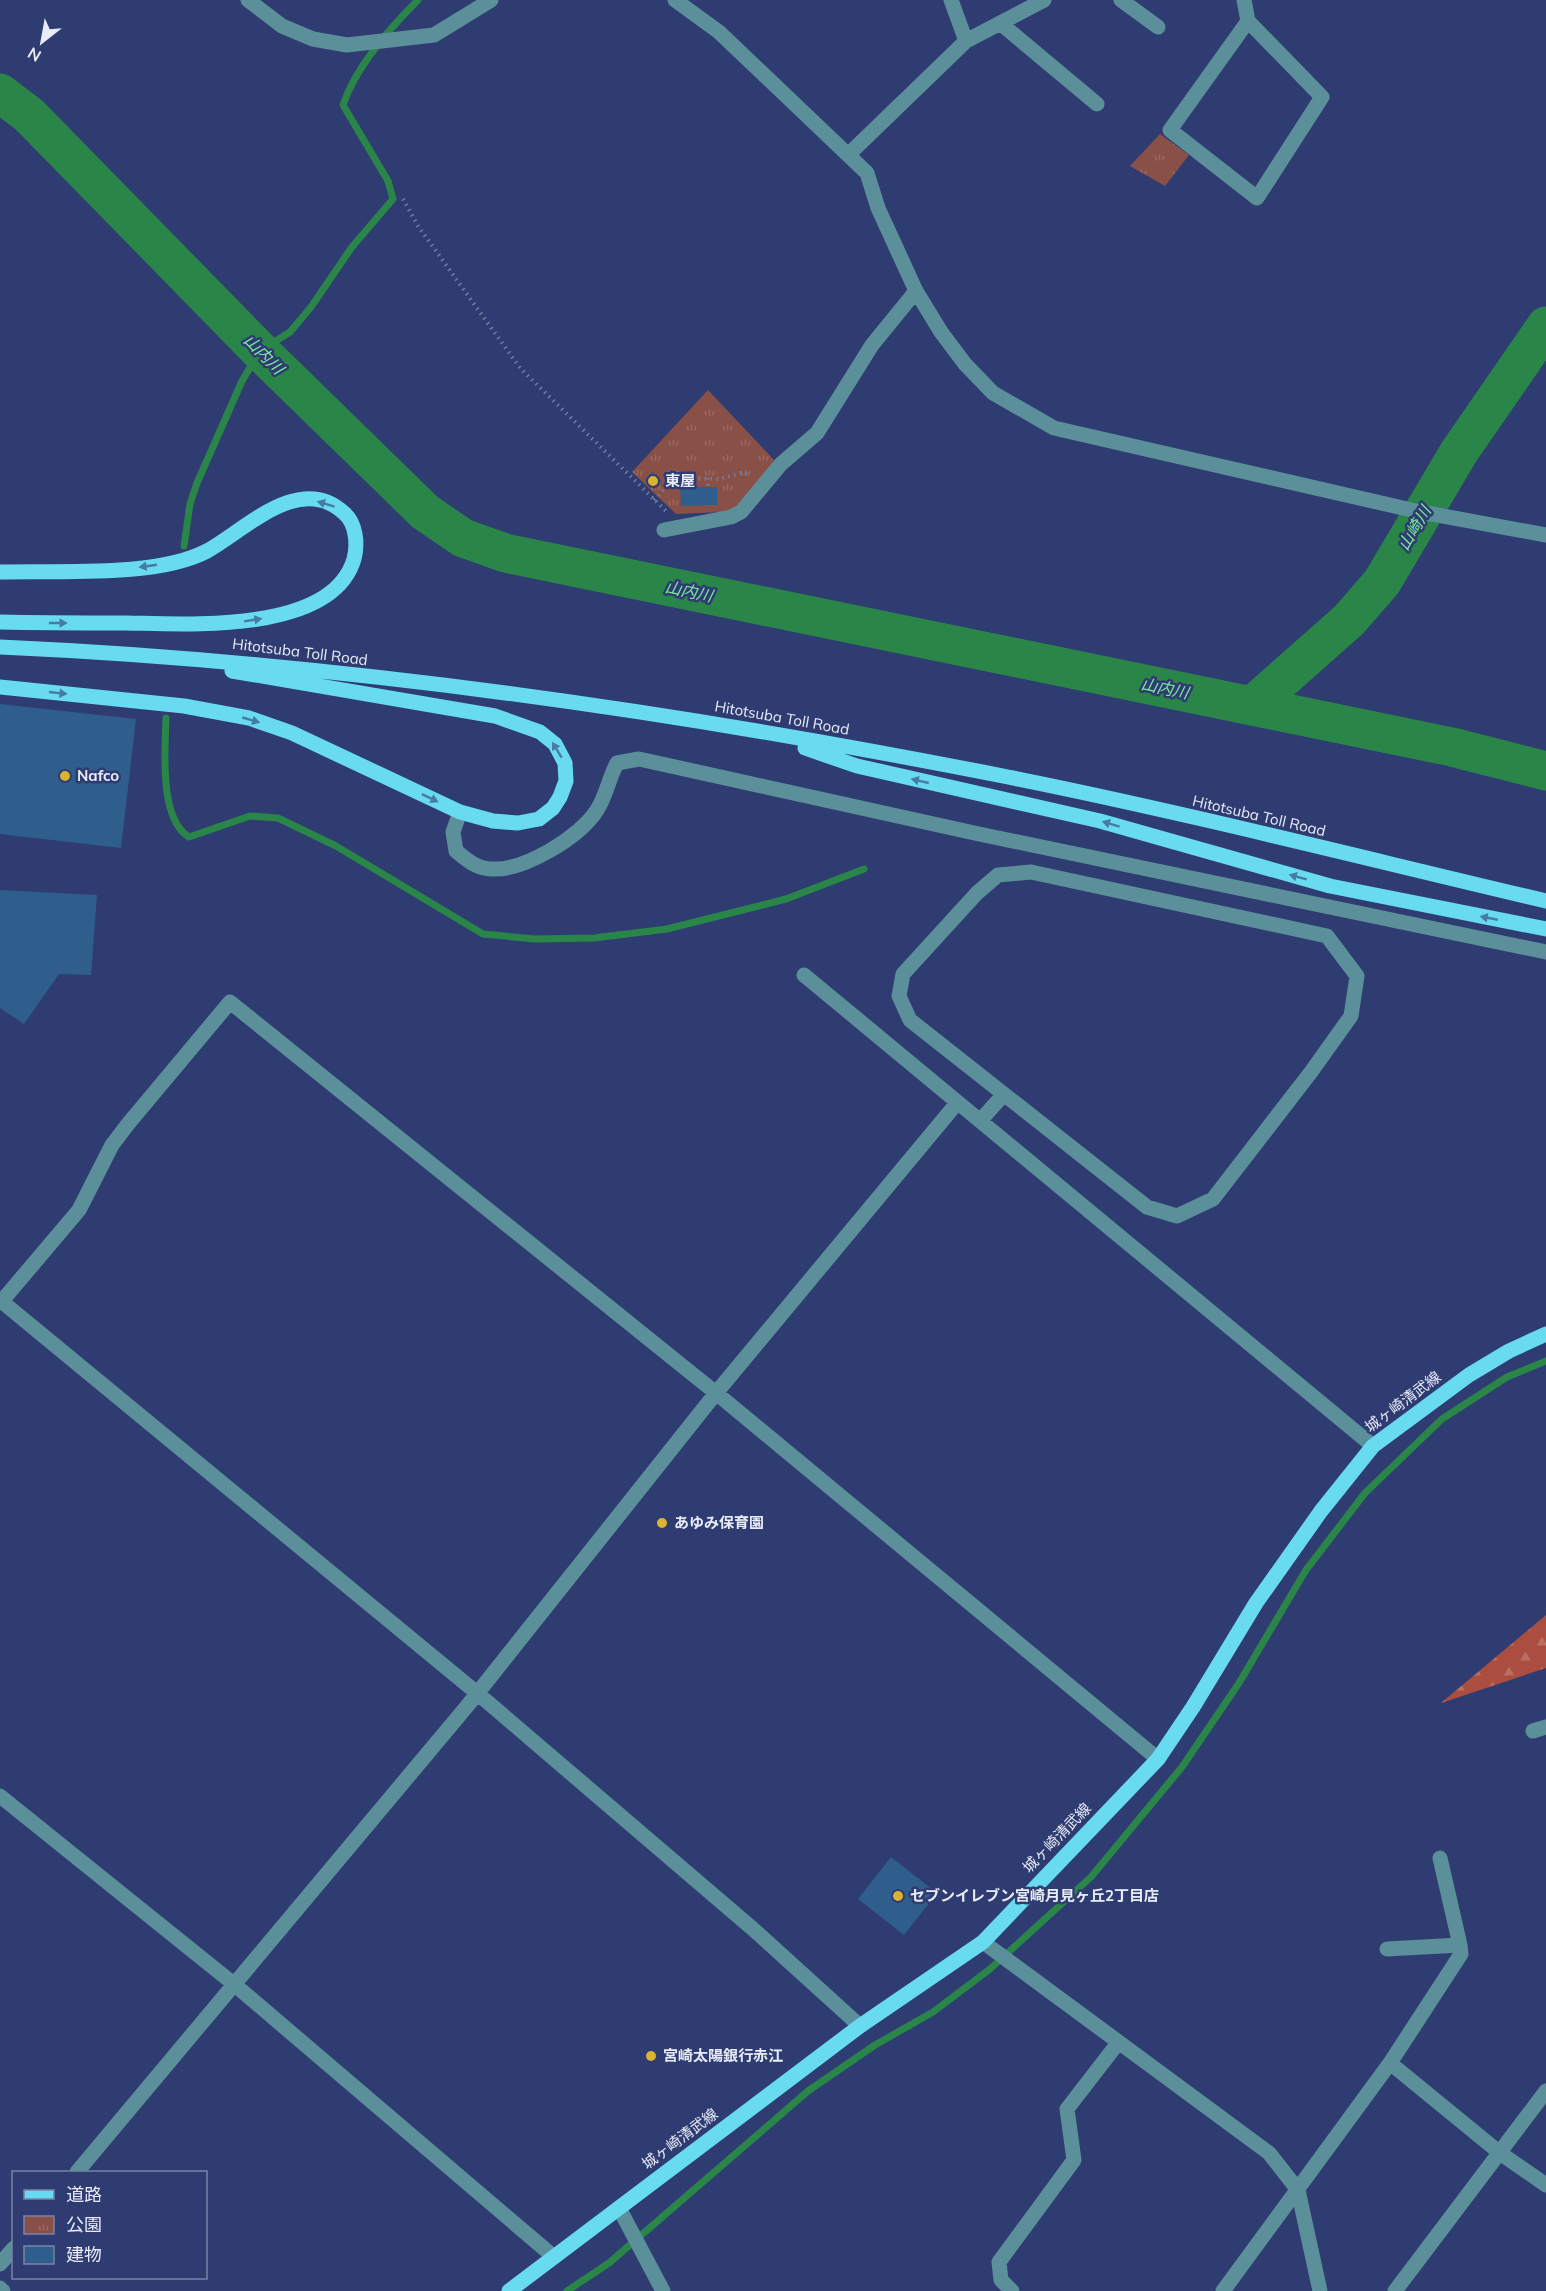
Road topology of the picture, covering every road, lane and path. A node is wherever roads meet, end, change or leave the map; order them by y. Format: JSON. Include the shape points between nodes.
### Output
{"nodes":[{"id":1,"x":248,"y":0,"type":"edge"},
{"id":2,"x":491,"y":0,"type":"edge"},
{"id":3,"x":675,"y":0,"type":"edge"},
{"id":4,"x":951,"y":0,"type":"edge"},
{"id":5,"x":1044,"y":0,"type":"edge"},
{"id":6,"x":1121,"y":0,"type":"edge"},
{"id":7,"x":1244,"y":0,"type":"edge"},
{"id":8,"x":1248,"y":21,"type":"junction"},
{"id":9,"x":1000,"y":22,"type":"junction"},
{"id":10,"x":1158,"y":27,"type":"dead end"},
{"id":11,"x":966,"y":41,"type":"junction"},
{"id":12,"x":1097,"y":104,"type":"dead end"},
{"id":13,"x":848,"y":155,"type":"junction"},
{"id":14,"x":403,"y":199,"type":"dead end"},
{"id":15,"x":916,"y":291,"type":"junction"},
{"id":16,"x":690,"y":477,"type":"junction"},
{"id":17,"x":708,"y":478,"type":"junction"},
{"id":18,"x":763,"y":486,"type":"junction"},
{"id":19,"x":690,"y":487,"type":"dead end"},
{"id":20,"x":708,"y":487,"type":"dead end"},
{"id":21,"x":654,"y":500,"type":"junction"},
{"id":22,"x":681,"y":526,"type":"junction"},
{"id":23,"x":664,"y":530,"type":"dead end"},
{"id":24,"x":1546,"y":535,"type":"edge"},
{"id":25,"x":0,"y":572,"type":"edge"},
{"id":26,"x":0,"y":622,"type":"edge"},
{"id":27,"x":0,"y":647,"type":"edge"},
{"id":28,"x":137,"y":653,"type":"junction"},
{"id":29,"x":0,"y":687,"type":"edge"},
{"id":30,"x":766,"y":734,"type":"junction"},
{"id":31,"x":460,"y":812,"type":"junction"},
{"id":32,"x":1546,"y":901,"type":"edge"},
{"id":33,"x":1546,"y":930,"type":"edge"},
{"id":34,"x":1546,"y":952,"type":"edge"},
{"id":35,"x":804,"y":975,"type":"dead end"},
{"id":36,"x":1004,"y":1094,"type":"junction"},
{"id":37,"x":957,"y":1103,"type":"junction"},
{"id":38,"x":980,"y":1121,"type":"junction"},
{"id":39,"x":1,"y":1300,"type":"edge"},
{"id":40,"x":1546,"y":1334,"type":"edge"},
{"id":41,"x":716,"y":1393,"type":"junction"},
{"id":42,"x":1373,"y":1446,"type":"junction"},
{"id":43,"x":477,"y":1693,"type":"junction"},
{"id":44,"x":1158,"y":1759,"type":"junction"},
{"id":45,"x":0,"y":1796,"type":"edge"},
{"id":46,"x":1440,"y":1858,"type":"dead end"},
{"id":47,"x":987,"y":1944,"type":"junction"},
{"id":48,"x":1460,"y":1945,"type":"junction"},
{"id":49,"x":1387,"y":1949,"type":"dead end"},
{"id":50,"x":235,"y":1985,"type":"junction"},
{"id":51,"x":860,"y":2026,"type":"junction"},
{"id":52,"x":1118,"y":2043,"type":"junction"},
{"id":53,"x":1389,"y":2063,"type":"junction"},
{"id":54,"x":1546,"y":2091,"type":"edge"},
{"id":55,"x":1500,"y":2153,"type":"junction"},
{"id":56,"x":78,"y":2171,"type":"edge"},
{"id":57,"x":1546,"y":2185,"type":"edge"},
{"id":58,"x":1298,"y":2190,"type":"junction"},
{"id":59,"x":619,"y":2208,"type":"junction"},
{"id":60,"x":12,"y":2250,"type":"edge"},
{"id":61,"x":554,"y":2257,"type":"junction"},
{"id":62,"x":0,"y":2264,"type":"edge"},
{"id":63,"x":509,"y":2291,"type":"edge"},
{"id":64,"x":663,"y":2291,"type":"edge"},
{"id":65,"x":1012,"y":2291,"type":"edge"},
{"id":66,"x":1223,"y":2291,"type":"edge"},
{"id":67,"x":1320,"y":2291,"type":"edge"},
{"id":68,"x":1395,"y":2291,"type":"edge"}],
"edges":[{"from":1,"to":2,"type":"street","via":[[282,26],[313,39],[347,45],[434,35]]},
{"from":3,"to":13,"type":"street","via":[[719,32]]},
{"from":4,"to":11,"type":"street"},
{"from":5,"to":9,"type":"street"},
{"from":6,"to":10,"type":"street"},
{"from":7,"to":8,"type":"street"},
{"from":8,"to":8,"type":"street","via":[[1170,130],[1257,198],[1322,97]]},
{"from":9,"to":11,"type":"street"},
{"from":9,"to":12,"type":"street"},
{"from":11,"to":13,"type":"street"},
{"from":13,"to":15,"type":"street","via":[[867,172],[878,208]]},
{"from":14,"to":21,"type":"path","via":[[418,226],[520,368]]},
{"from":15,"to":18,"type":"street","via":[[872,345],[817,433],[781,464]]},
{"from":15,"to":24,"type":"street","via":[[953,348],[993,393],[1054,428],[1416,511]]},
{"from":16,"to":17,"type":"path"},
{"from":16,"to":19,"type":"path"},
{"from":16,"to":21,"type":"path","via":[[675,478]]},
{"from":17,"to":18,"type":"path","via":[[749,474]]},
{"from":17,"to":20,"type":"path"},
{"from":18,"to":22,"type":"street","via":[[741,512],[731,517]]},
{"from":21,"to":22,"type":"path"},
{"from":22,"to":23,"type":"street"},
{"from":26,"to":25,"type":"main road","one_way":true,"via":[[233,624],[274,617],[327,596],[354,560],[356,544],[351,519],[340,509],[329,502],[303,500],[269,511],[207,551],[167,564],[112,570]]},
{"from":27,"to":28,"type":"main road","name":"Hitotsuba Toll Road"},
{"from":28,"to":30,"type":"main road","name":"Hitotsuba Toll Road","via":[[605,705]]},
{"from":31,"to":28,"type":"main road","one_way":true,"via":[[518,823],[539,819],[553,808],[566,780],[565,763],[555,744],[540,732],[495,716]]},
{"from":29,"to":31,"type":"main road","one_way":true,"via":[[184,706],[249,718]]},
{"from":30,"to":32,"type":"main road","name":"Hitotsuba Toll Road","via":[[1009,777]]},
{"from":33,"to":30,"type":"main road","one_way":true,"via":[[1330,886],[1100,821],[857,766]]},
{"from":31,"to":34,"type":"street","via":[[453,832],[456,851],[474,865],[492,870],[530,862],[580,827],[597,809],[617,763],[639,759]]},
{"from":35,"to":37,"type":"street"},
{"from":36,"to":36,"type":"street","via":[[1146,1207],[1177,1216],[1213,1199],[1311,1072],[1352,1016],[1358,976],[1328,936],[1031,872],[998,875],[977,892],[903,974],[899,996],[910,1020]]},
{"from":36,"to":38,"type":"street"},
{"from":37,"to":38,"type":"street"},
{"from":37,"to":41,"type":"street"},
{"from":38,"to":42,"type":"street"},
{"from":39,"to":41,"type":"street","via":[[79,1210],[112,1145],[230,1002]]},
{"from":39,"to":43,"type":"street"},
{"from":40,"to":42,"type":"main road","name":"城ヶ崎清武線","via":[[1469,1375]]},
{"from":41,"to":43,"type":"street"},
{"from":41,"to":44,"type":"street"},
{"from":42,"to":44,"type":"main road","name":"城ヶ崎清武線","via":[[1256,1603]]},
{"from":43,"to":50,"type":"street"},
{"from":43,"to":51,"type":"street"},
{"from":44,"to":47,"type":"main road","name":"城ヶ崎清武線"},
{"from":45,"to":50,"type":"street"},
{"from":46,"to":48,"type":"street"},
{"from":47,"to":51,"type":"main road","name":"城ヶ崎清武線"},
{"from":47,"to":52,"type":"street"},
{"from":48,"to":49,"type":"street"},
{"from":48,"to":53,"type":"street","via":[[1461,1954]]},
{"from":50,"to":56,"type":"street"},
{"from":50,"to":61,"type":"street"},
{"from":51,"to":59,"type":"main road","name":"城ヶ崎清武線"},
{"from":52,"to":58,"type":"street","via":[[1269,2153]]},
{"from":52,"to":65,"type":"street","via":[[1067,2109],[1074,2160],[999,2262],[1001,2280]]},
{"from":53,"to":55,"type":"street"},
{"from":53,"to":58,"type":"street"},
{"from":54,"to":55,"type":"street"},
{"from":55,"to":57,"type":"street"},
{"from":55,"to":68,"type":"street"},
{"from":58,"to":66,"type":"street"},
{"from":58,"to":67,"type":"street"},
{"from":59,"to":61,"type":"main road","name":"城ヶ崎清武線"},
{"from":59,"to":64,"type":"street"},
{"from":60,"to":62,"type":"street"},
{"from":61,"to":63,"type":"main road","name":"城ヶ崎清武線"}]}
